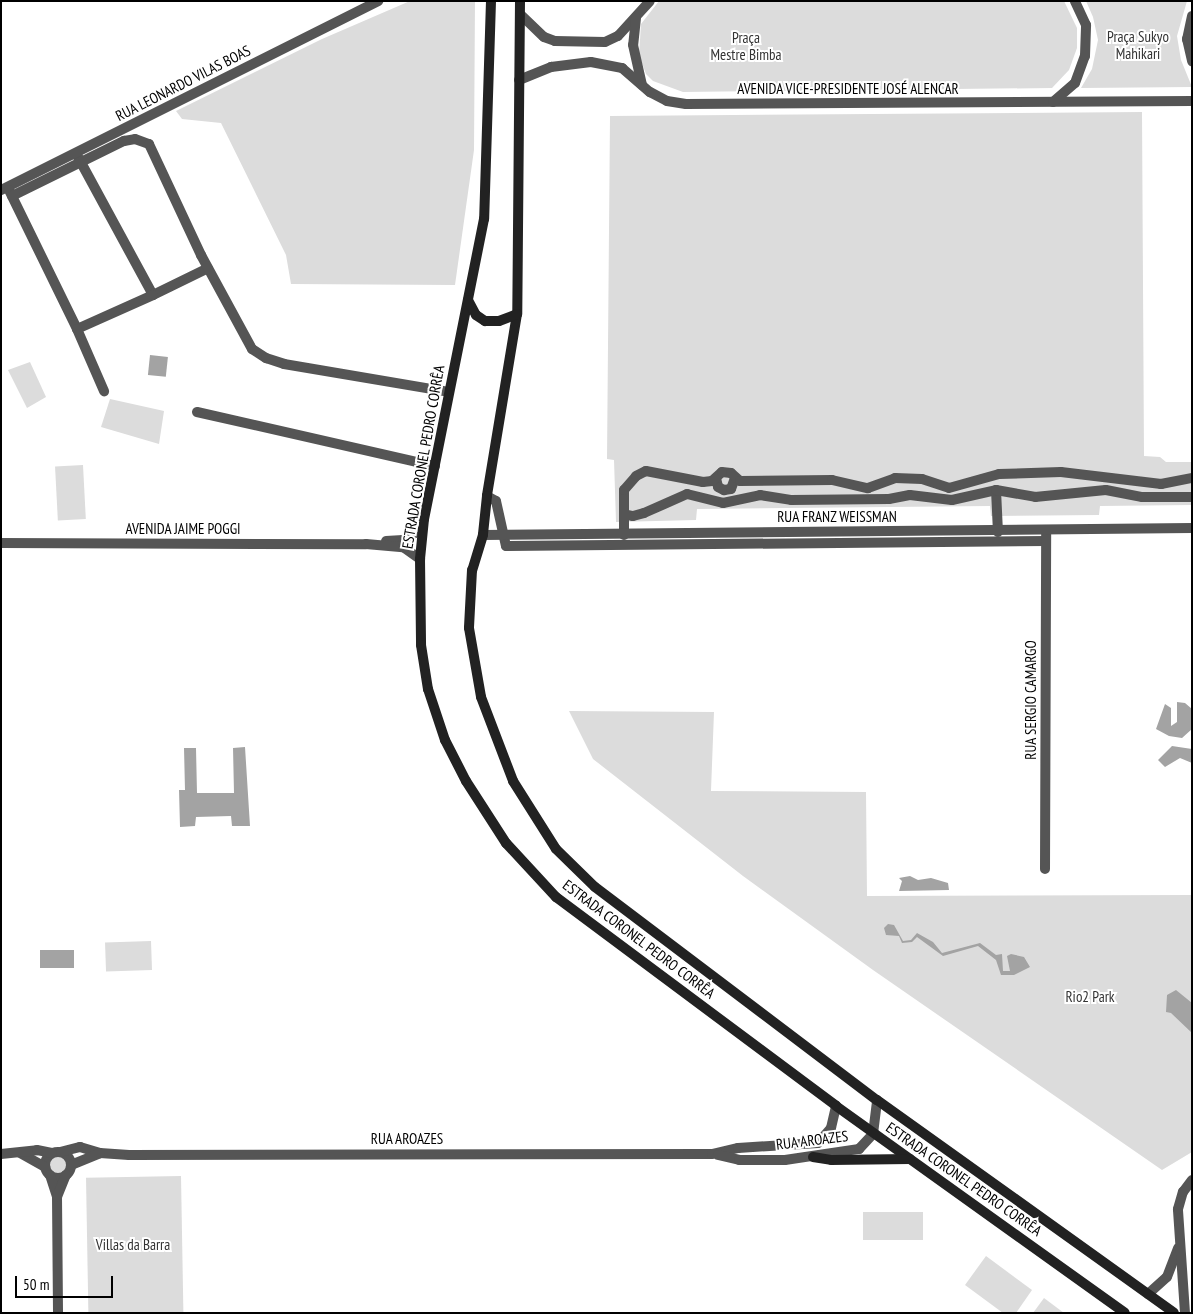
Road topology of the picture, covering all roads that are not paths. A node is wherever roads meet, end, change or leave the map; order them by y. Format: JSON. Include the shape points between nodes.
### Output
{"nodes":[{"id":1,"x":378,"y":1,"type":"edge"},
{"id":2,"x":491,"y":1,"type":"edge"},
{"id":3,"x":520,"y":1,"type":"edge"},
{"id":4,"x":650,"y":1,"type":"edge"},
{"id":5,"x":1075,"y":1,"type":"edge"},
{"id":6,"x":520,"y":14,"type":"junction"},
{"id":7,"x":637,"y":15,"type":"junction"},
{"id":8,"x":1192,"y":16,"type":"edge"},
{"id":9,"x":1192,"y":61,"type":"edge"},
{"id":10,"x":519,"y":80,"type":"junction"},
{"id":11,"x":642,"y":85,"type":"junction"},
{"id":12,"x":1053,"y":102,"type":"junction"},
{"id":13,"x":1192,"y":102,"type":"edge"},
{"id":14,"x":79,"y":158,"type":"junction"},
{"id":15,"x":7,"y":191,"type":"edge"},
{"id":16,"x":208,"y":268,"type":"junction"},
{"id":17,"x":153,"y":295,"type":"junction"},
{"id":18,"x":468,"y":300,"type":"junction"},
{"id":19,"x":517,"y":314,"type":"junction"},
{"id":20,"x":77,"y":329,"type":"junction"},
{"id":21,"x":104,"y":391,"type":"dead end"},
{"id":22,"x":450,"y":392,"type":"junction"},
{"id":23,"x":197,"y":412,"type":"dead end"},
{"id":24,"x":435,"y":466,"type":"junction"},
{"id":25,"x":1192,"y":478,"type":"edge"},
{"id":26,"x":996,"y":490,"type":"junction"},
{"id":27,"x":487,"y":496,"type":"junction"},
{"id":28,"x":1192,"y":497,"type":"edge"},
{"id":29,"x":624,"y":514,"type":"junction"},
{"id":30,"x":1192,"y":528,"type":"edge"},
{"id":31,"x":422,"y":529,"type":"junction"},
{"id":32,"x":998,"y":532,"type":"junction"},
{"id":33,"x":483,"y":535,"type":"junction"},
{"id":34,"x":505,"y":535,"type":"junction"},
{"id":35,"x":624,"y":535,"type":"junction"},
{"id":36,"x":1046,"y":536,"type":"junction"},
{"id":37,"x":1,"y":543,"type":"edge"},
{"id":38,"x":366,"y":544,"type":"junction"},
{"id":39,"x":420,"y":559,"type":"junction"},
{"id":40,"x":1045,"y":869,"type":"dead end"},
{"id":41,"x":877,"y":1100,"type":"junction"},
{"id":42,"x":836,"y":1106,"type":"junction"},
{"id":43,"x":873,"y":1134,"type":"junction"},
{"id":44,"x":56,"y":1152,"type":"junction"},
{"id":45,"x":20,"y":1153,"type":"junction"},
{"id":46,"x":100,"y":1153,"type":"junction"},
{"id":47,"x":1,"y":1154,"type":"edge"},
{"id":48,"x":714,"y":1154,"type":"junction"},
{"id":49,"x":813,"y":1157,"type":"junction"},
{"id":50,"x":910,"y":1158,"type":"junction"},
{"id":51,"x":71,"y":1165,"type":"junction"},
{"id":52,"x":47,"y":1171,"type":"junction"},
{"id":53,"x":66,"y":1175,"type":"junction"},
{"id":54,"x":1192,"y":1180,"type":"edge"},
{"id":55,"x":56,"y":1197,"type":"junction"},
{"id":56,"x":1179,"y":1245,"type":"junction"},
{"id":57,"x":1148,"y":1294,"type":"junction"},
{"id":58,"x":58,"y":1313,"type":"edge"},
{"id":59,"x":1124,"y":1313,"type":"edge"},
{"id":60,"x":1174,"y":1313,"type":"edge"},
{"id":61,"x":1185,"y":1313,"type":"edge"}],
"edges":[{"from":1,"to":14,"type":"street","name":"RUA LEONARDO VILAS BOAS"},
{"from":2,"to":18,"type":"main road","name":"ESTRADA CORONEL PEDRO CORRÊA","via":[[486,201]]},
{"from":3,"to":6,"type":"main road","name":"ESTRADA CORONEL PEDRO CORRÊA"},
{"from":4,"to":7,"type":"street"},
{"from":5,"to":12,"type":"street","via":[[1086,25],[1085,56],[1075,83]]},
{"from":6,"to":7,"type":"street","via":[[549,39],[588,44],[613,40]]},
{"from":6,"to":10,"type":"main road","name":"ESTRADA CORONEL PEDRO CORRÊA"},
{"from":7,"to":11,"type":"street","via":[[633,46]]},
{"from":8,"to":9,"type":"street","via":[[1187,40]]},
{"from":10,"to":11,"type":"street","name":"AVENIDA VICE-PRESIDENTE JOSÉ ALENCAR","via":[[551,67],[592,62],[622,68]]},
{"from":10,"to":19,"type":"main road","name":"ESTRADA CORONEL PEDRO CORRÊA"},
{"from":11,"to":12,"type":"street","name":"AVENIDA VICE-PRESIDENTE JOSÉ ALENCAR","via":[[667,101],[686,104]]},
{"from":12,"to":13,"type":"street","name":"AVENIDA VICE-PRESIDENTE JOSÉ ALENCAR"},
{"from":14,"to":15,"type":"street","name":"RUA LEONARDO VILAS BOAS"},
{"from":14,"to":16,"type":"street","via":[[124,141],[135,139],[149,144]]},
{"from":14,"to":17,"type":"street"},
{"from":15,"to":20,"type":"street"},
{"from":16,"to":17,"type":"street"},
{"from":16,"to":22,"type":"street","via":[[252,349],[266,358]]},
{"from":17,"to":20,"type":"street"},
{"from":18,"to":19,"type":"main road","via":[[476,315],[485,320],[499,321]]},
{"from":18,"to":22,"type":"main road","name":"ESTRADA CORONEL PEDRO CORRÊA"},
{"from":19,"to":27,"type":"main road","name":"ESTRADA CORONEL PEDRO CORRÊA"},
{"from":20,"to":21,"type":"street"},
{"from":22,"to":24,"type":"main road","name":"ESTRADA CORONEL PEDRO CORRÊA"},
{"from":23,"to":24,"type":"street"},
{"from":24,"to":31,"type":"main road","name":"ESTRADA CORONEL PEDRO CORRÊA"},
{"from":25,"to":29,"type":"street","via":[[1161,484],[1061,472],[999,474],[949,488],[922,480],[895,478],[868,488],[832,480],[735,478],[731,489],[724,490],[718,487],[716,478],[703,482],[672,478],[660,472],[641,474],[624,490]]},
{"from":26,"to":28,"type":"street","via":[[1035,498],[1106,490],[1142,497]]},
{"from":26,"to":29,"type":"street","via":[[952,500],[910,495],[889,499],[791,500],[760,495],[723,503],[687,494],[644,513]]},
{"from":26,"to":32,"type":"street"},
{"from":27,"to":33,"type":"main road","name":"ESTRADA CORONEL PEDRO CORRÊA"},
{"from":27,"to":34,"type":"street","via":[[496,501]]},
{"from":29,"to":35,"type":"street"},
{"from":30,"to":36,"type":"street","name":"RUA FRANZ WEISSMAN"},
{"from":31,"to":38,"type":"street","name":"AVENIDA JAIME POGGI","via":[[402,540]]},
{"from":31,"to":39,"type":"main road","name":"ESTRADA CORONEL PEDRO CORRÊA"},
{"from":32,"to":35,"type":"street","name":"RUA FRANZ WEISSMAN"},
{"from":32,"to":36,"type":"street","name":"RUA FRANZ WEISSMAN"},
{"from":33,"to":34,"type":"street","name":"RUA FRANZ WEISSMAN"},
{"from":33,"to":41,"type":"main road","name":"ESTRADA CORONEL PEDRO CORRÊA","via":[[470,588],[469,628],[474,663],[492,732],[512,781],[532,816],[556,849],[595,887]]},
{"from":34,"to":35,"type":"street","name":"RUA FRANZ WEISSMAN"},
{"from":34,"to":36,"type":"street","via":[[506,546]]},
{"from":36,"to":40,"type":"street","name":"RUA SERGIO CAMARGO"},
{"from":37,"to":38,"type":"street","name":"AVENIDA JAIME POGGI"},
{"from":38,"to":39,"type":"street","name":"AVENIDA JAIME POGGI","via":[[403,547]]},
{"from":39,"to":42,"type":"main road","name":"ESTRADA CORONEL PEDRO CORRÊA","via":[[420,629],[434,712],[466,782],[506,843],[556,897]]},
{"from":41,"to":43,"type":"street"},
{"from":41,"to":57,"type":"main road","name":"ESTRADA CORONEL PEDRO CORRÊA"},
{"from":42,"to":43,"type":"main road","name":"ESTRADA CORONEL PEDRO CORRÊA"},
{"from":42,"to":48,"type":"street","name":"RUA AROAZES","via":[[831,1128],[818,1143],[738,1148]]},
{"from":43,"to":49,"type":"street","name":"RUA AROAZES","via":[[859,1149]]},
{"from":43,"to":50,"type":"main road","name":"ESTRADA CORONEL PEDRO CORRÊA"},
{"from":44,"to":45,"type":"street","name":"RUA AROAZES","via":[[37,1150]]},
{"from":44,"to":46,"type":"street","name":"RUA AROAZES","via":[[80,1147]]},
{"from":44,"to":51,"type":"street","via":[[69,1158]]},
{"from":44,"to":52,"type":"street","via":[[46,1159]]},
{"from":45,"to":47,"type":"street","name":"RUA AROAZES"},
{"from":45,"to":52,"type":"street"},
{"from":46,"to":48,"type":"street","name":"RUA AROAZES"},
{"from":46,"to":51,"type":"street","name":"RUA AROAZES"},
{"from":48,"to":49,"type":"street","name":"RUA AROAZES","via":[[739,1160]]},
{"from":49,"to":50,"type":"main road","via":[[850,1160]]},
{"from":50,"to":59,"type":"main road","name":"ESTRADA CORONEL PEDRO CORRÊA"},
{"from":51,"to":53,"type":"street"},
{"from":52,"to":53,"type":"street","via":[[56,1178]]},
{"from":52,"to":55,"type":"street"},
{"from":53,"to":55,"type":"street"},
{"from":54,"to":56,"type":"street","via":[[1183,1192],[1178,1209]]},
{"from":55,"to":58,"type":"street"},
{"from":56,"to":57,"type":"street","via":[[1167,1276]]},
{"from":56,"to":61,"type":"street"},
{"from":57,"to":60,"type":"main road","name":"ESTRADA CORONEL PEDRO CORRÊA"}]}
